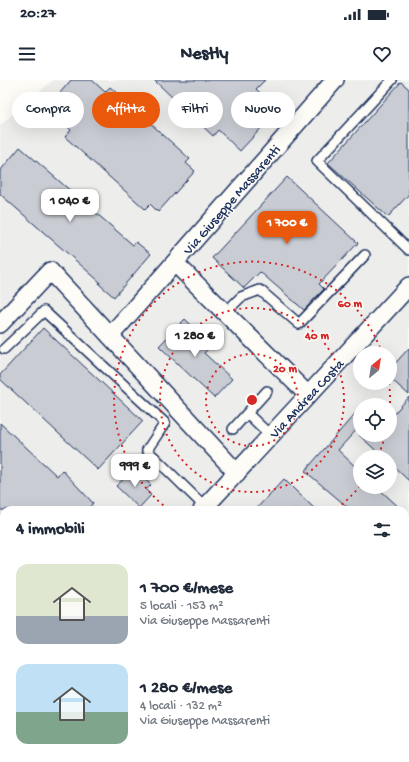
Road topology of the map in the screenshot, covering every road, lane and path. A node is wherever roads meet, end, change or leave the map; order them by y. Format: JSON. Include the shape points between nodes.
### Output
{"nodes":[{"id":1,"x":335,"y":80,"type":"edge"},
{"id":2,"x":392,"y":80,"type":"edge"},
{"id":3,"x":409,"y":250,"type":"edge"},
{"id":4,"x":365,"y":255,"type":"dead end"},
{"id":5,"x":175,"y":263,"type":"junction"},
{"id":6,"x":409,"y":286,"type":"edge"},
{"id":7,"x":225,"y":313,"type":"junction"},
{"id":8,"x":0,"y":324,"type":"edge"},
{"id":9,"x":110,"y":336,"type":"junction"},
{"id":10,"x":4,"y":349,"type":"dead end"},
{"id":11,"x":267,"y":391,"type":"dead end"},
{"id":12,"x":308,"y":395,"type":"junction"},
{"id":13,"x":247,"y":413,"type":"junction"},
{"id":14,"x":233,"y":428,"type":"dead end"},
{"id":15,"x":271,"y":436,"type":"junction"},
{"id":16,"x":236,"y":473,"type":"junction"},
{"id":17,"x":201,"y":506,"type":"edge"},
{"id":18,"x":207,"y":506,"type":"edge"}],
"edges":[{"from":1,"to":5,"type":"street","name":"Via Giuseppe Massarenti"},
{"from":2,"to":3,"type":"lane","via":[[317,161]]},
{"from":4,"to":7,"type":"lane","via":[[299,324],[260,290],[241,296]]},
{"from":5,"to":7,"type":"street","name":"Via Giuseppe Massarenti"},
{"from":5,"to":9,"type":"street","name":"Via Giuseppe Massarenti"},
{"from":6,"to":12,"type":"street","name":"Via Andrea Costa"},
{"from":7,"to":12,"type":"street","name":"Via Giuseppe Massarenti"},
{"from":8,"to":9,"type":"street","via":[[50,271]]},
{"from":9,"to":16,"type":"street"},
{"from":10,"to":17,"type":"lane","via":[[44,311],[165,423],[147,450]]},
{"from":11,"to":13,"type":"lane"},
{"from":12,"to":15,"type":"street","name":"Via Andrea Costa"},
{"from":13,"to":14,"type":"lane"},
{"from":13,"to":15,"type":"lane"},
{"from":15,"to":16,"type":"street","name":"Via Andrea Costa"},
{"from":16,"to":18,"type":"street","name":"Via Andrea Costa"}]}
